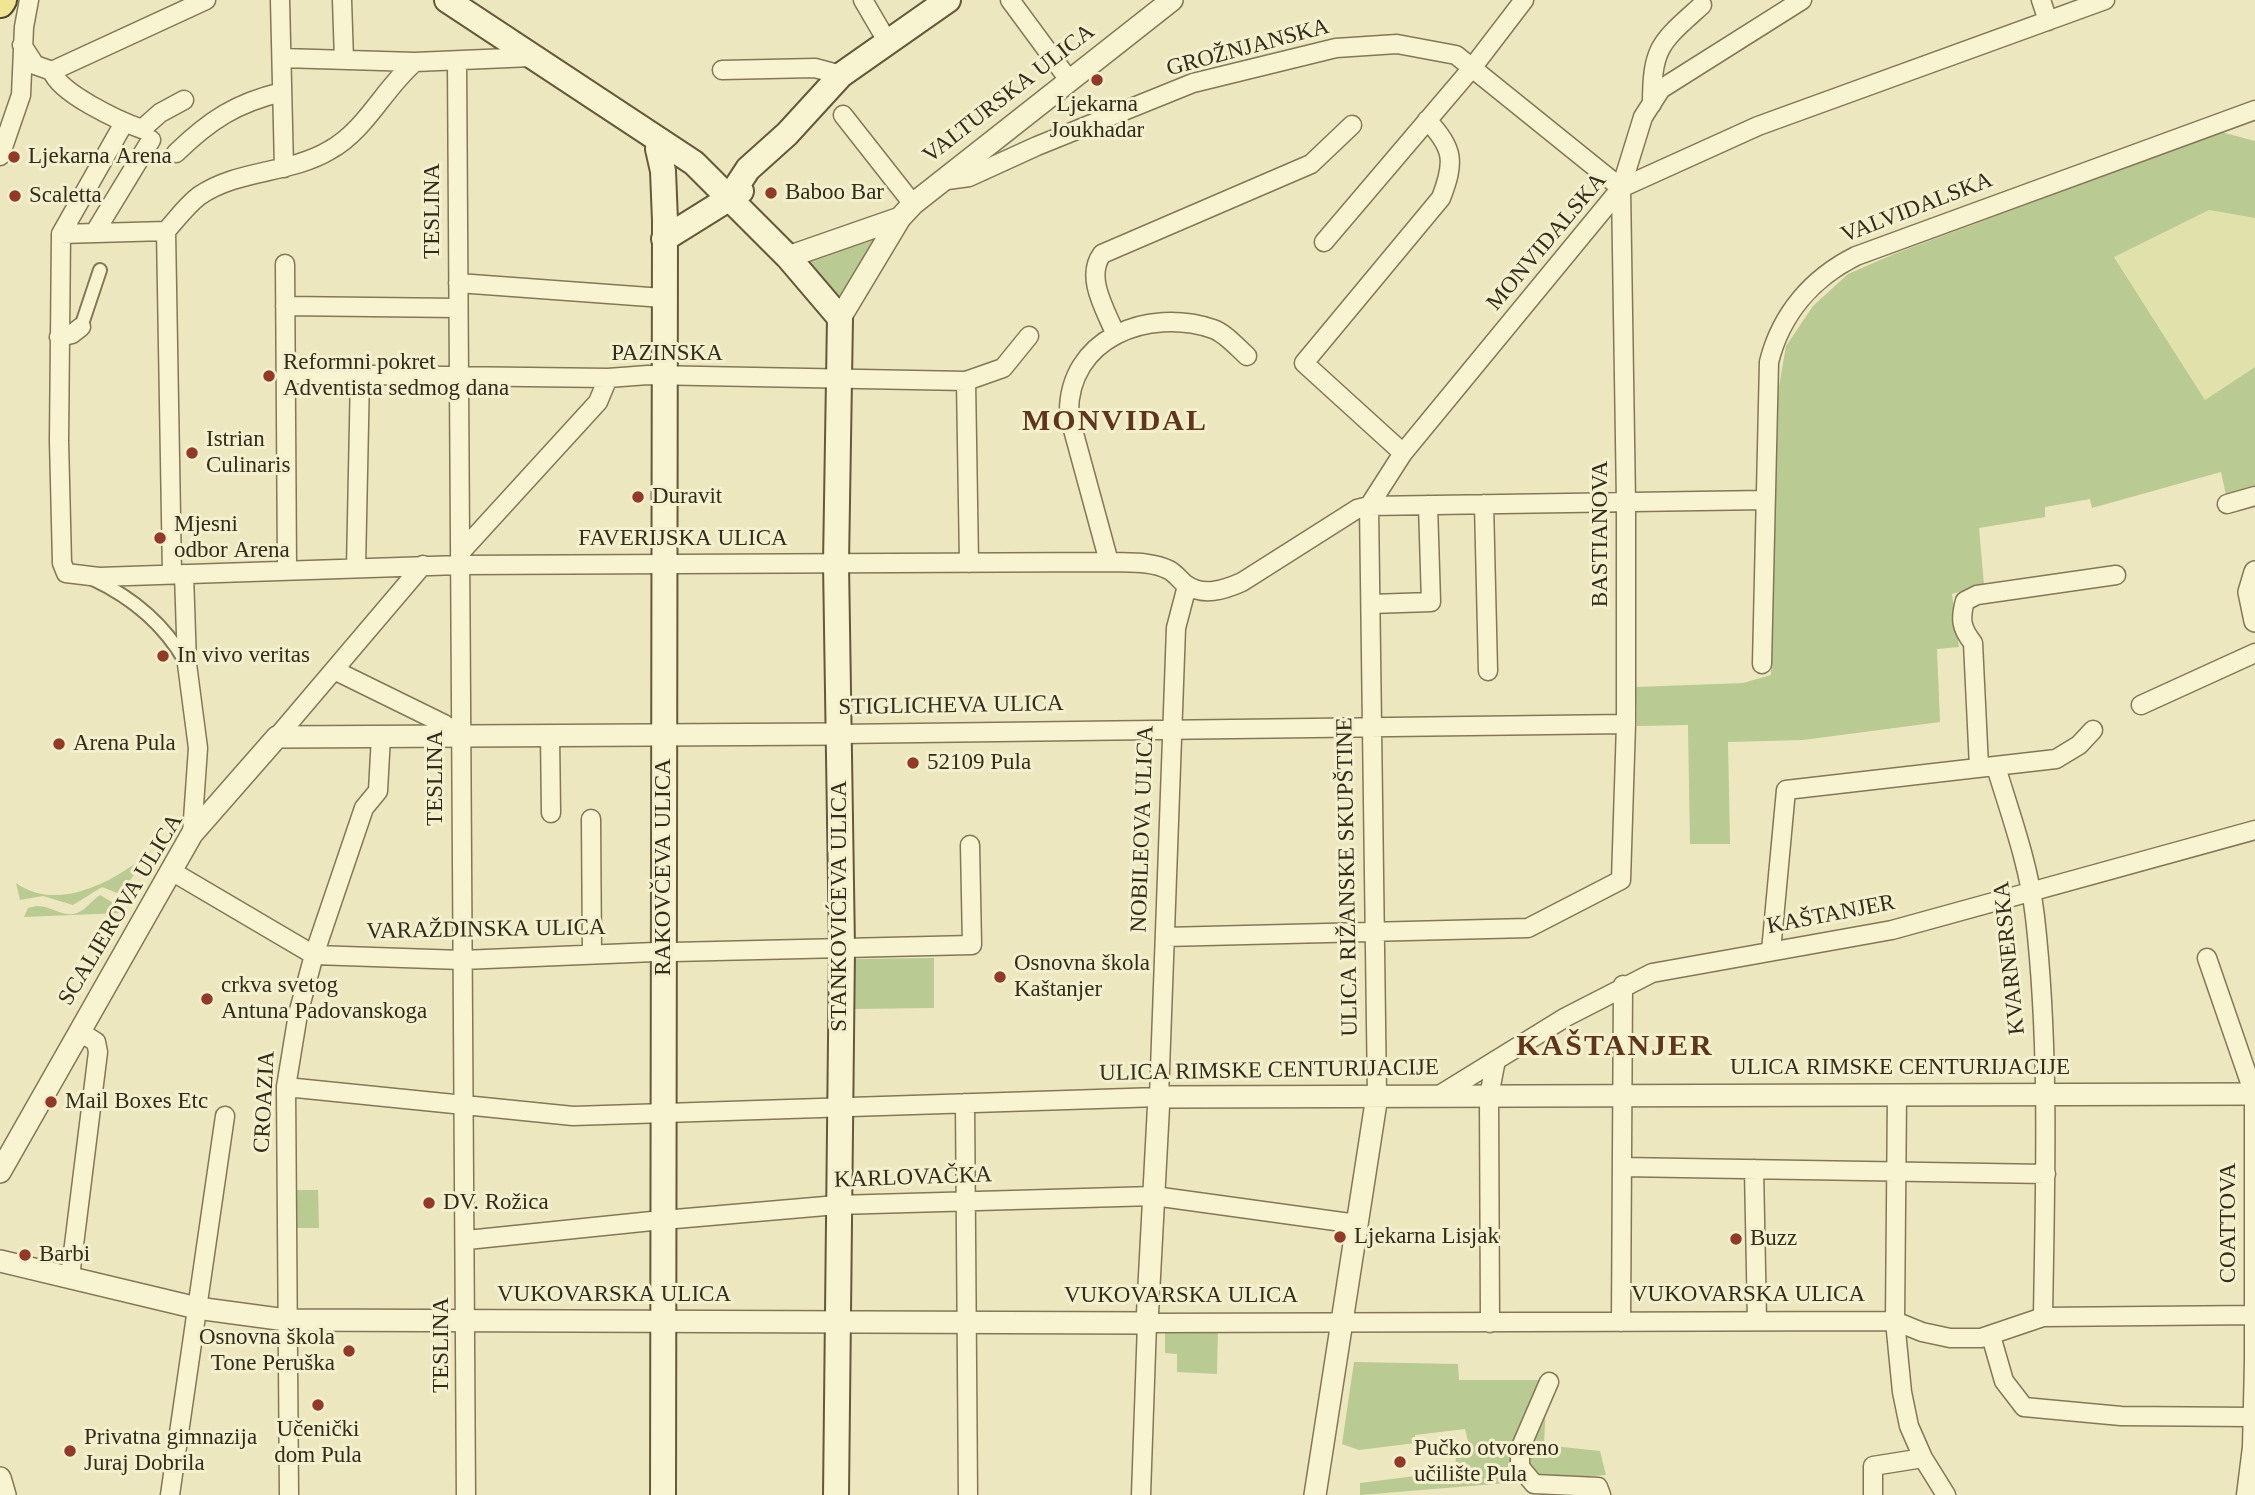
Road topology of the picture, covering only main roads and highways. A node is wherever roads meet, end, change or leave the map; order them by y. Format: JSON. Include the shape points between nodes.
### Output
{"nodes":[{"id":1,"x":447,"y":0,"type":"edge"},
{"id":2,"x":948,"y":0,"type":"edge"},
{"id":3,"x":640,"y":129,"type":"junction"},
{"id":4,"x":787,"y":134,"type":"junction"},
{"id":5,"x":658,"y":149,"type":"junction"},
{"id":6,"x":748,"y":170,"type":"junction"},
{"id":7,"x":704,"y":173,"type":"junction"},
{"id":8,"x":730,"y":198,"type":"junction"},
{"id":9,"x":664,"y":239,"type":"junction"},
{"id":10,"x":663,"y":1495,"type":"edge"},
{"id":11,"x":836,"y":1495,"type":"edge"}],
"edges":[{"from":1,"to":3,"type":"main road"},
{"from":2,"to":4,"type":"main road","via":[[841,75]]},
{"from":3,"to":5,"type":"main road"},
{"from":3,"to":7,"type":"main road"},
{"from":4,"to":6,"type":"main road"},
{"from":4,"to":8,"type":"main road","via":[[771,162]]},
{"from":5,"to":8,"type":"main road","via":[[696,183]]},
{"from":5,"to":9,"type":"main road","name":"RAKOVČEVA ULICA","via":[[664,181]]},
{"from":6,"to":7,"type":"main road","via":[[730,175]]},
{"from":6,"to":8,"type":"main road"},
{"from":7,"to":8,"type":"main road"},
{"from":8,"to":9,"type":"main road"},
{"from":8,"to":11,"type":"main road","name":"STANKOVIĆEVA ULICA","via":[[840,318],[836,563],[842,948]]},
{"from":9,"to":10,"type":"main road","name":"RAKOVČEVA ULICA"}]}
